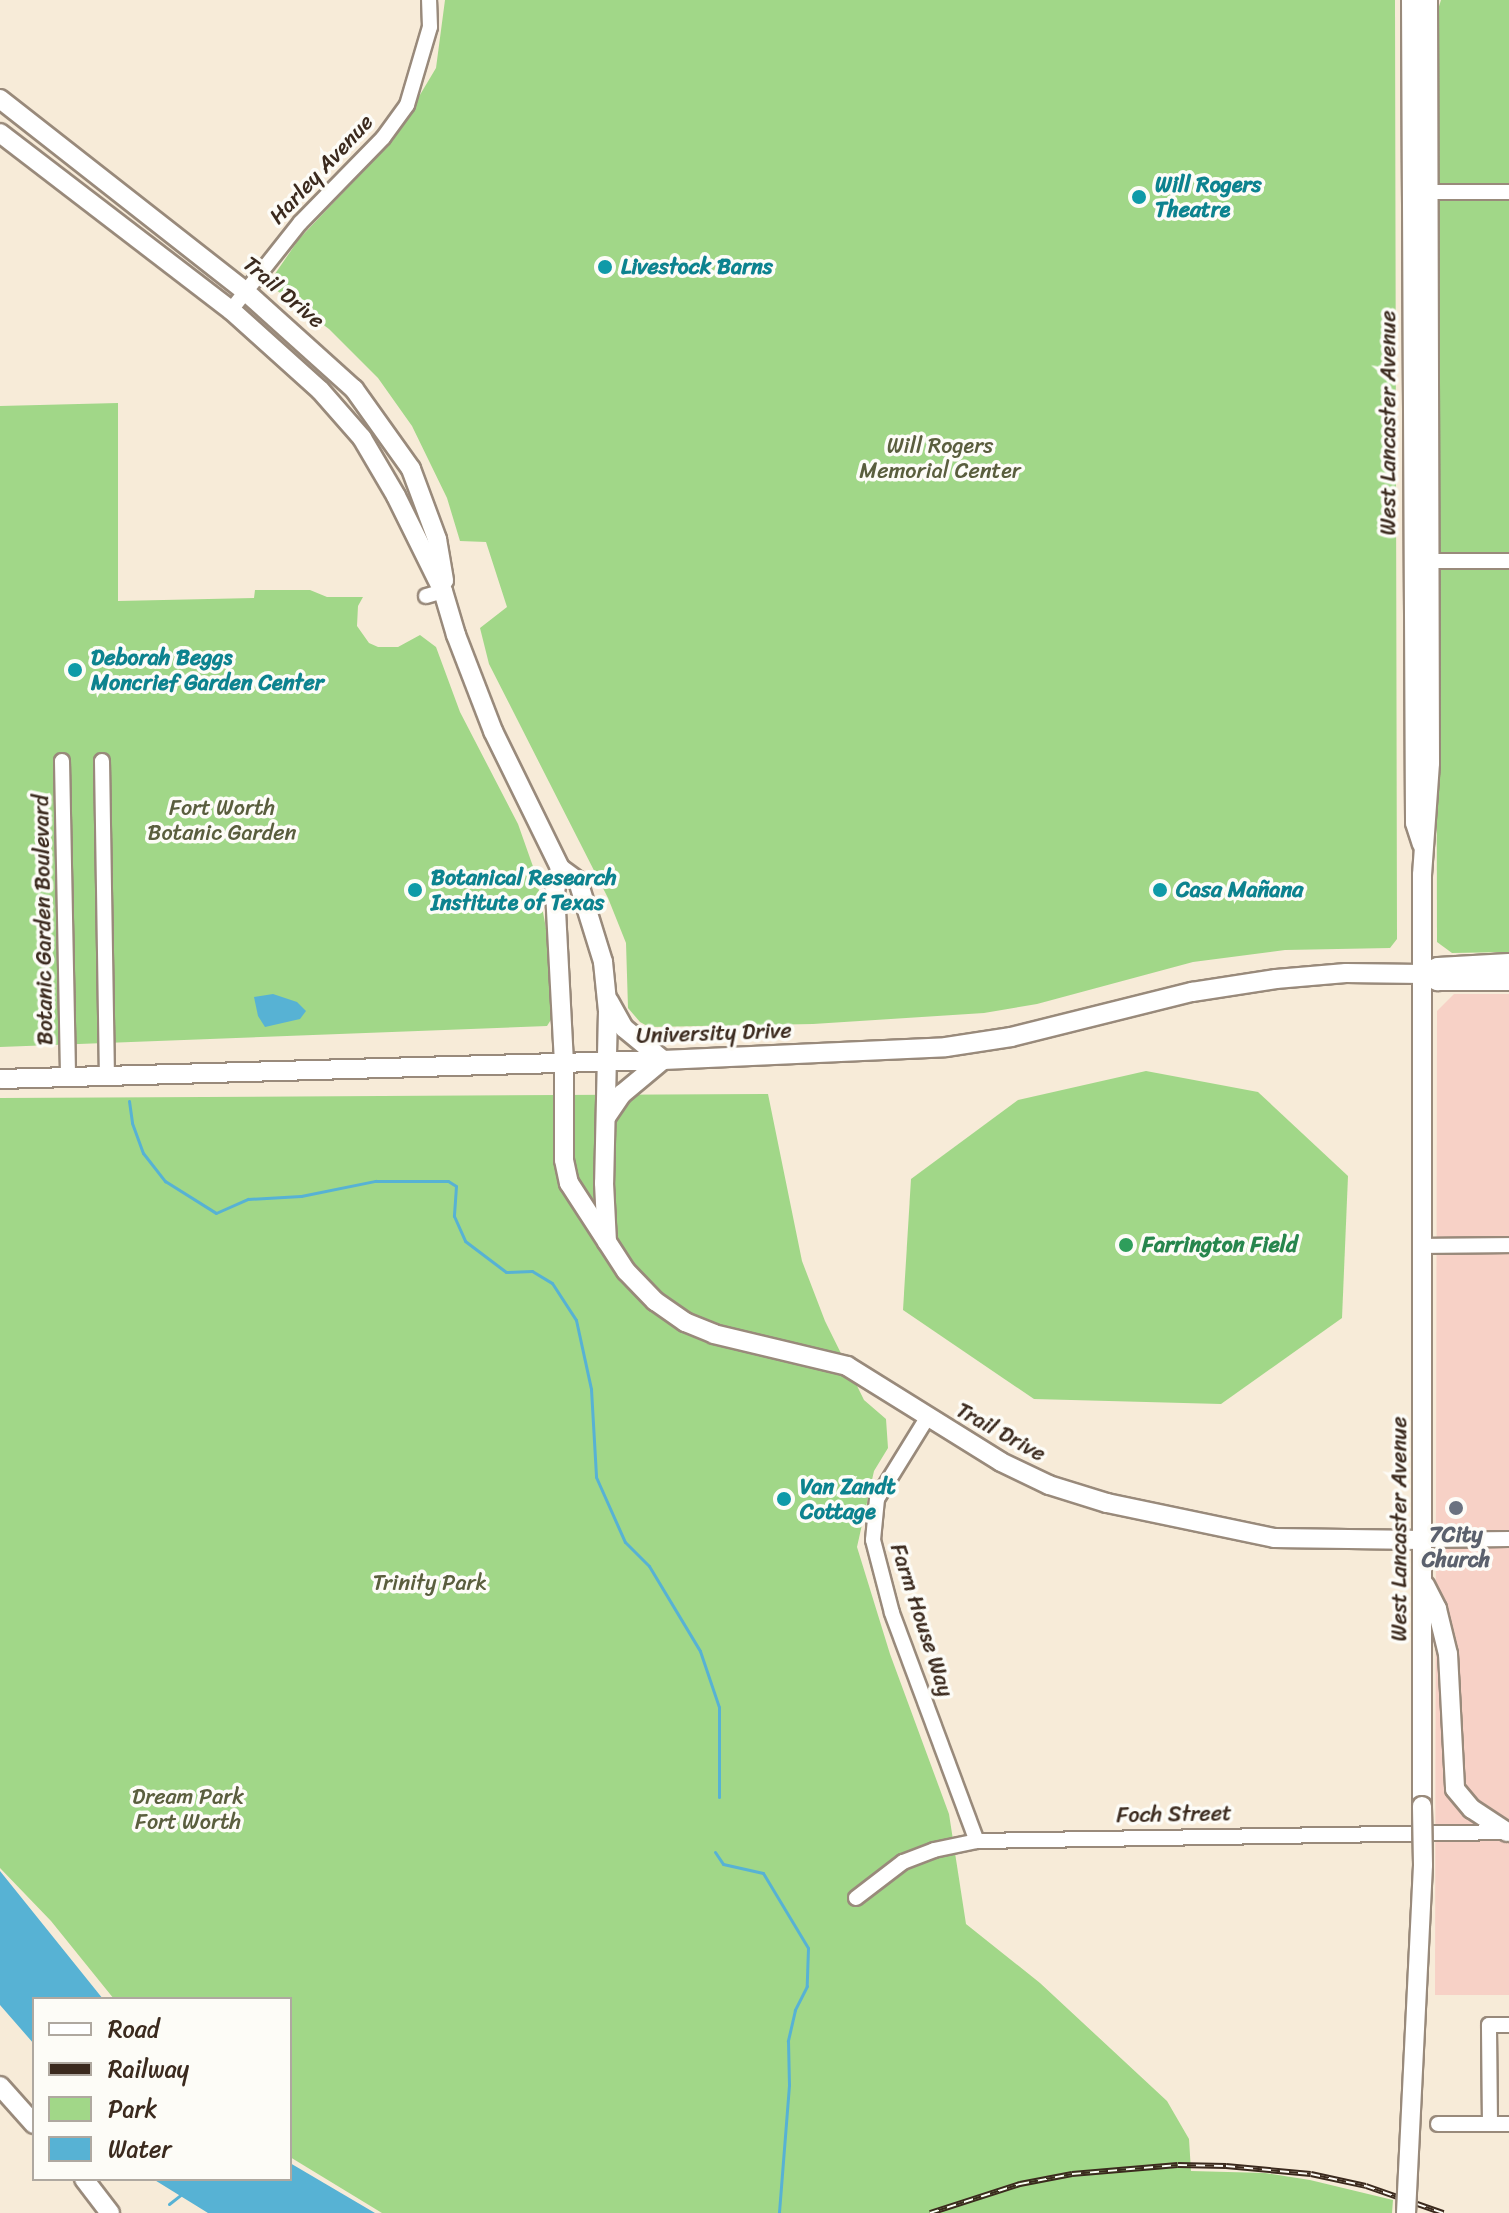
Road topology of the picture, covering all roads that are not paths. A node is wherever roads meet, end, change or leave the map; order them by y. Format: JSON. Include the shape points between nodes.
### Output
{"nodes":[{"id":1,"x":429,"y":0,"type":"edge"},
{"id":2,"x":1411,"y":0,"type":"edge"},
{"id":3,"x":1428,"y":0,"type":"edge"},
{"id":4,"x":0,"y":99,"type":"edge"},
{"id":5,"x":0,"y":133,"type":"edge"},
{"id":6,"x":1420,"y":192,"type":"junction"},
{"id":7,"x":1509,"y":192,"type":"edge"},
{"id":8,"x":245,"y":291,"type":"junction"},
{"id":9,"x":231,"y":310,"type":"junction"},
{"id":10,"x":1421,"y":561,"type":"junction"},
{"id":11,"x":1509,"y":561,"type":"edge"},
{"id":12,"x":435,"y":594,"type":"junction"},
{"id":13,"x":62,"y":761,"type":"dead end"},
{"id":14,"x":102,"y":761,"type":"dead end"},
{"id":15,"x":560,"y":868,"type":"junction"},
{"id":16,"x":1509,"y":963,"type":"edge"},
{"id":17,"x":1422,"y":974,"type":"junction"},
{"id":18,"x":1509,"y":981,"type":"edge"},
{"id":19,"x":607,"y":999,"type":"junction"},
{"id":20,"x":607,"y":1060,"type":"junction"},
{"id":21,"x":663,"y":1060,"type":"junction"},
{"id":22,"x":564,"y":1062,"type":"junction"},
{"id":23,"x":107,"y":1077,"type":"junction"},
{"id":24,"x":68,"y":1078,"type":"junction"},
{"id":25,"x":0,"y":1079,"type":"edge"},
{"id":26,"x":607,"y":1116,"type":"junction"},
{"id":27,"x":607,"y":1242,"type":"junction"},
{"id":28,"x":1509,"y":1245,"type":"edge"},
{"id":29,"x":1424,"y":1246,"type":"junction"},
{"id":30,"x":927,"y":1418,"type":"junction"},
{"id":31,"x":1509,"y":1539,"type":"edge"},
{"id":32,"x":1423,"y":1540,"type":"junction"},
{"id":33,"x":1423,"y":1581,"type":"junction"},
{"id":34,"x":1508,"y":1832,"type":"edge"},
{"id":35,"x":977,"y":1841,"type":"junction"},
{"id":36,"x":856,"y":1898,"type":"dead end"},
{"id":37,"x":1509,"y":2025,"type":"edge"},
{"id":38,"x":0,"y":2086,"type":"edge"},
{"id":39,"x":32,"y":2122,"type":"edge"},
{"id":40,"x":1438,"y":2124,"type":"dead end"},
{"id":41,"x":1490,"y":2124,"type":"junction"},
{"id":42,"x":1509,"y":2124,"type":"edge"},
{"id":43,"x":86,"y":2181,"type":"edge"},
{"id":44,"x":110,"y":2213,"type":"edge"},
{"id":45,"x":1406,"y":2213,"type":"edge"}],
"edges":[{"from":1,"to":8,"type":"street","name":"Harley Avenue","via":[[430,27],[407,105]]},
{"from":2,"to":6,"type":"main road","name":"West Lancaster Avenue"},
{"from":3,"to":6,"type":"main road","name":"West Lancaster Avenue"},
{"from":4,"to":8,"type":"main road","name":"Trail Drive"},
{"from":5,"to":9,"type":"main road","name":"Trail Drive"},
{"from":6,"to":7,"type":"street"},
{"from":6,"to":10,"type":"main road","name":"West Lancaster Avenue"},
{"from":8,"to":9,"type":"street","name":"Harley Avenue"},
{"from":8,"to":12,"type":"main road","name":"Trail Drive","via":[[332,365],[396,443],[424,497],[437,539]]},
{"from":9,"to":12,"type":"main road","name":"Trail Drive","via":[[320,390],[362,438],[396,496]]},
{"from":10,"to":11,"type":"street"},
{"from":10,"to":17,"type":"main road","name":"West Lancaster Avenue","via":[[1429,778],[1422,844]]},
{"from":12,"to":15,"type":"main road","name":"Trail Drive"},
{"from":13,"to":24,"type":"street","name":"Botanic Garden Boulevard"},
{"from":14,"to":23,"type":"street"},
{"from":15,"to":19,"type":"main road","name":"Trail Drive","via":[[578,881],[603,962]]},
{"from":15,"to":22,"type":"main road","name":"Trail Drive","via":[[555,891]]},
{"from":16,"to":17,"type":"main road","name":"University Drive","via":[[1438,967]]},
{"from":17,"to":18,"type":"main road","name":"University Drive","via":[[1437,981]]},
{"from":17,"to":21,"type":"main road","name":"University Drive","via":[[1276,979],[1192,992],[1011,1037],[946,1047]]},
{"from":17,"to":29,"type":"main road","name":"West Lancaster Avenue"},
{"from":19,"to":20,"type":"main road","name":"Trail Drive"},
{"from":19,"to":21,"type":"main road","via":[[624,1028]]},
{"from":20,"to":21,"type":"main road","name":"University Drive"},
{"from":20,"to":22,"type":"main road","name":"University Drive"},
{"from":20,"to":26,"type":"main road","name":"Trail Drive"},
{"from":21,"to":26,"type":"main road","via":[[622,1094]]},
{"from":22,"to":23,"type":"main road","name":"University Drive"},
{"from":22,"to":27,"type":"main road","name":"Trail Drive","via":[[564,1160],[569,1183]]},
{"from":23,"to":24,"type":"main road","name":"University Drive"},
{"from":24,"to":25,"type":"main road","name":"University Drive"},
{"from":26,"to":27,"type":"main road","name":"Trail Drive"},
{"from":27,"to":30,"type":"main road","name":"Trail Drive","via":[[655,1301],[685,1322],[847,1366]]},
{"from":28,"to":29,"type":"street"},
{"from":29,"to":32,"type":"main road","name":"West Lancaster Avenue"},
{"from":30,"to":32,"type":"main road","name":"Trail Drive","via":[[1049,1485],[1107,1503],[1274,1538]]},
{"from":30,"to":35,"type":"street","name":"Farm House Way","via":[[877,1499],[873,1540],[892,1613]]},
{"from":31,"to":32,"type":"street"},
{"from":32,"to":33,"type":"main road","name":"West Lancaster Avenue"},
{"from":33,"to":34,"type":"main road","via":[[1437,1609],[1448,1654],[1455,1789],[1472,1809]]},
{"from":33,"to":45,"type":"main road","name":"West Lancaster Avenue","bridge":true,"via":[[1422,1881]]},
{"from":34,"to":35,"type":"street","name":"Foch Street"},
{"from":35,"to":36,"type":"street","name":"Foch Street","via":[[903,1862]]},
{"from":37,"to":41,"type":"street","via":[[1489,2025]]},
{"from":38,"to":39,"type":"main road"},
{"from":40,"to":41,"type":"street"},
{"from":41,"to":42,"type":"street"},
{"from":43,"to":44,"type":"main road"}]}
